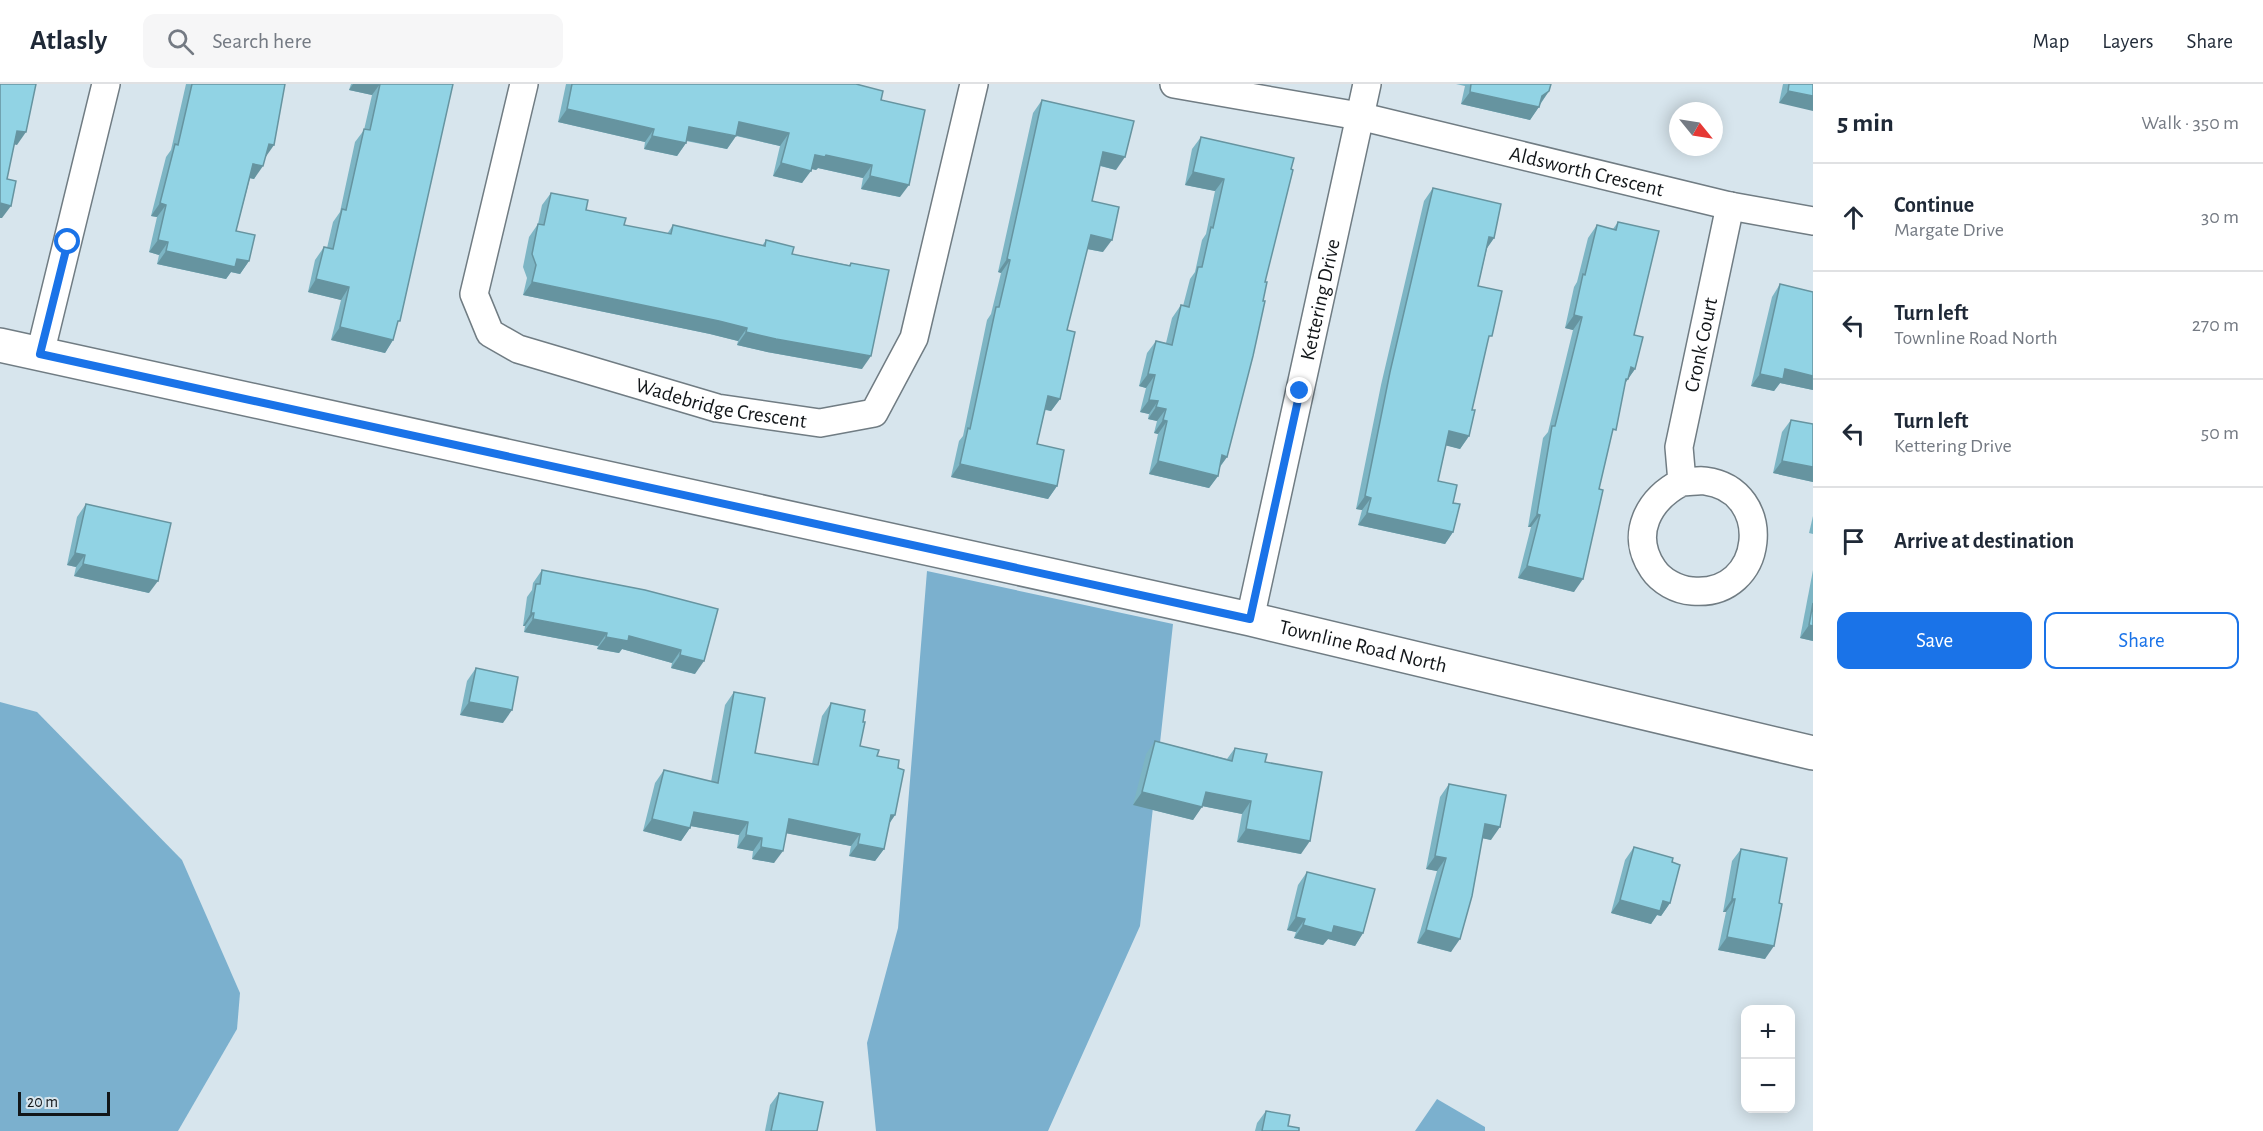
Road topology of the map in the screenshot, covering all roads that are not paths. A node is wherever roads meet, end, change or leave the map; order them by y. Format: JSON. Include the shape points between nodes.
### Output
{"nodes":[{"id":1,"x":106,"y":84,"type":"edge"},
{"id":2,"x":524,"y":84,"type":"edge"},
{"id":3,"x":974,"y":84,"type":"edge"},
{"id":4,"x":1174,"y":84,"type":"edge"},
{"id":5,"x":1367,"y":84,"type":"edge"},
{"id":6,"x":1359,"y":116,"type":"junction"},
{"id":7,"x":1730,"y":206,"type":"junction"},
{"id":8,"x":1813,"y":221,"type":"edge"},
{"id":9,"x":0,"y":345,"type":"edge"},
{"id":10,"x":40,"y":354,"type":"junction"},
{"id":11,"x":1683,"y":482,"type":"junction"},
{"id":12,"x":1250,"y":619,"type":"junction"},
{"id":13,"x":1813,"y":753,"type":"edge"}],
"edges":[{"from":1,"to":10,"type":"street"},
{"from":2,"to":3,"type":"street","name":"Wadebridge Crescent","via":[[474,294],[490,333],[518,349],[717,408],[820,423],[874,413],[914,338]]},
{"from":4,"to":6,"type":"street","name":"Aldsworth Crescent"},
{"from":5,"to":6,"type":"street","name":"Kettering Drive"},
{"from":6,"to":7,"type":"street","name":"Aldsworth Crescent"},
{"from":6,"to":12,"type":"street","name":"Kettering Drive"},
{"from":7,"to":8,"type":"street","name":"Aldsworth Crescent"},
{"from":7,"to":11,"type":"street","name":"Cronk Court","via":[[1679,447]]},
{"from":9,"to":10,"type":"main road","name":"Townline Road North"},
{"from":10,"to":12,"type":"main road","name":"Townline Road North"},
{"from":11,"to":11,"type":"street","via":[[1656,500],[1643,535],[1645,553],[1654,570],[1675,587],[1702,592],[1720,588],[1736,578],[1747,564],[1754,547],[1754,528],[1737,496],[1723,486],[1705,481]]},
{"from":12,"to":13,"type":"main road","name":"Townline Road North"}]}
